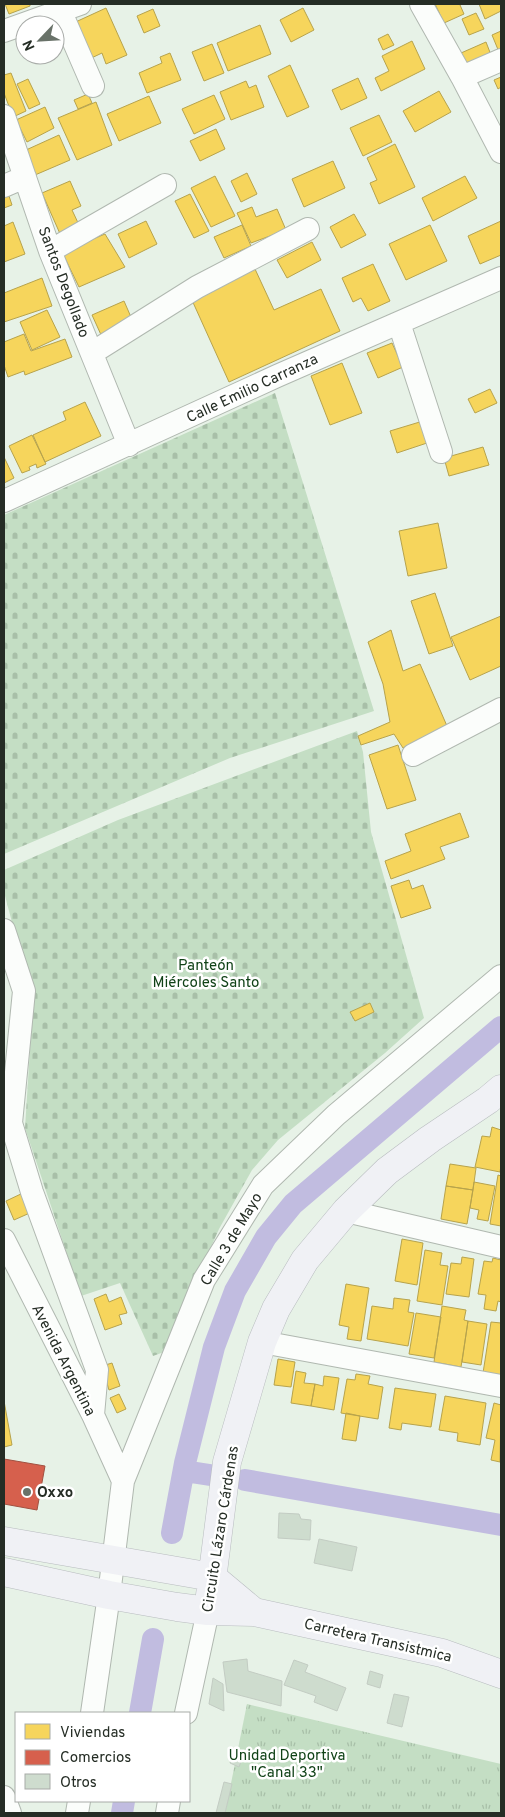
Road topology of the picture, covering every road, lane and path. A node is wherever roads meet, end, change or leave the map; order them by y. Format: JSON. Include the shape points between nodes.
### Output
{"nodes":[{"id":1,"x":422,"y":4,"type":"edge"},
{"id":2,"x":70,"y":7,"type":"edge"},
{"id":3,"x":4,"y":32,"type":"edge"},
{"id":4,"x":501,"y":60,"type":"edge"},
{"id":5,"x":462,"y":76,"type":"junction"},
{"id":6,"x":93,"y":86,"type":"dead end"},
{"id":7,"x":4,"y":116,"type":"edge"},
{"id":8,"x":501,"y":152,"type":"edge"},
{"id":9,"x":25,"y":177,"type":"junction"},
{"id":10,"x":165,"y":185,"type":"dead end"},
{"id":11,"x":4,"y":186,"type":"edge"},
{"id":12,"x":308,"y":229,"type":"dead end"},
{"id":13,"x":50,"y":251,"type":"junction"},
{"id":14,"x":501,"y":278,"type":"edge"},
{"id":15,"x":399,"y":323,"type":"junction"},
{"id":16,"x":92,"y":353,"type":"junction"},
{"id":17,"x":129,"y":445,"type":"junction"},
{"id":18,"x":441,"y":452,"type":"dead end"},
{"id":19,"x":4,"y":501,"type":"edge"},
{"id":20,"x":501,"y":709,"type":"edge"},
{"id":21,"x":413,"y":755,"type":"dead end"},
{"id":22,"x":4,"y":930,"type":"edge"},
{"id":23,"x":501,"y":976,"type":"edge"},
{"id":24,"x":497,"y":1097,"type":"edge"},
{"id":25,"x":346,"y":1211,"type":"junction"},
{"id":26,"x":4,"y":1240,"type":"edge"},
{"id":27,"x":501,"y":1246,"type":"edge"},
{"id":28,"x":262,"y":1342,"type":"junction"},
{"id":29,"x":501,"y":1386,"type":"edge"},
{"id":30,"x":92,"y":1415,"type":"junction"},
{"id":31,"x":123,"y":1481,"type":"junction"},
{"id":32,"x":4,"y":1541,"type":"edge"},
{"id":33,"x":117,"y":1562,"type":"junction"},
{"id":34,"x":4,"y":1572,"type":"edge"},
{"id":35,"x":212,"y":1577,"type":"junction"},
{"id":36,"x":114,"y":1595,"type":"junction"},
{"id":37,"x":208,"y":1611,"type":"junction"},
{"id":38,"x":254,"y":1612,"type":"junction"},
{"id":39,"x":501,"y":1674,"type":"edge"},
{"id":40,"x":92,"y":1712,"type":"edge"},
{"id":41,"x":186,"y":1712,"type":"edge"},
{"id":42,"x":4,"y":1797,"type":"edge"},
{"id":43,"x":10,"y":1813,"type":"edge"}],
"edges":[{"from":1,"to":5,"type":"street"},
{"from":2,"to":3,"type":"street"},
{"from":2,"to":6,"type":"street"},
{"from":4,"to":5,"type":"street"},
{"from":5,"to":8,"type":"street"},
{"from":7,"to":9,"type":"street","name":"Santos Degollado"},
{"from":9,"to":11,"type":"street"},
{"from":9,"to":13,"type":"street","name":"Santos Degollado"},
{"from":10,"to":13,"type":"street"},
{"from":12,"to":16,"type":"street","via":[[197,287]]},
{"from":13,"to":16,"type":"street","name":"Santos Degollado"},
{"from":14,"to":15,"type":"street","name":"Calle Emilio Carranza"},
{"from":15,"to":17,"type":"street","name":"Calle Emilio Carranza"},
{"from":15,"to":18,"type":"street"},
{"from":16,"to":17,"type":"street","name":"Santos Degollado"},
{"from":17,"to":19,"type":"street","name":"Calle Emilio Carranza"},
{"from":20,"to":21,"type":"street"},
{"from":22,"to":30,"type":"street","via":[[24,991],[11,1124],[32,1192],[97,1370]]},
{"from":23,"to":31,"type":"street","name":"Calle 3 de Mayo","via":[[336,1115],[263,1185],[204,1280]]},
{"from":24,"to":25,"type":"main road","name":"Circuito Lázaro Cárdenas","via":[[430,1139],[387,1171]]},
{"from":25,"to":27,"type":"street"},
{"from":25,"to":28,"type":"main road","name":"Circuito Lázaro Cárdenas","via":[[305,1260],[276,1309]]},
{"from":26,"to":30,"type":"street","name":"Avenida Argentina"},
{"from":28,"to":29,"type":"street"},
{"from":28,"to":35,"type":"main road","name":"Circuito Lázaro Cárdenas","via":[[227,1462]]},
{"from":30,"to":31,"type":"street","name":"Avenida Argentina"},
{"from":31,"to":33,"type":"street","name":"Calle 3 de Mayo"},
{"from":32,"to":33,"type":"main road"},
{"from":33,"to":35,"type":"main road"},
{"from":33,"to":36,"type":"street","name":"Calle 3 de Mayo"},
{"from":34,"to":36,"type":"main road"},
{"from":35,"to":37,"type":"main road","name":"Circuito Lázaro Cárdenas"},
{"from":35,"to":38,"type":"main road"},
{"from":36,"to":37,"type":"main road","name":"Carretera Transistmica"},
{"from":36,"to":40,"type":"street","name":"Calle 3 de Mayo"},
{"from":37,"to":38,"type":"main road","name":"Carretera Transistmica"},
{"from":37,"to":41,"type":"street","name":"Circuito Lázaro Cárdenas"},
{"from":38,"to":39,"type":"main road","name":"Carretera Transistmica","via":[[442,1653]]},
{"from":42,"to":43,"type":"street"}]}
